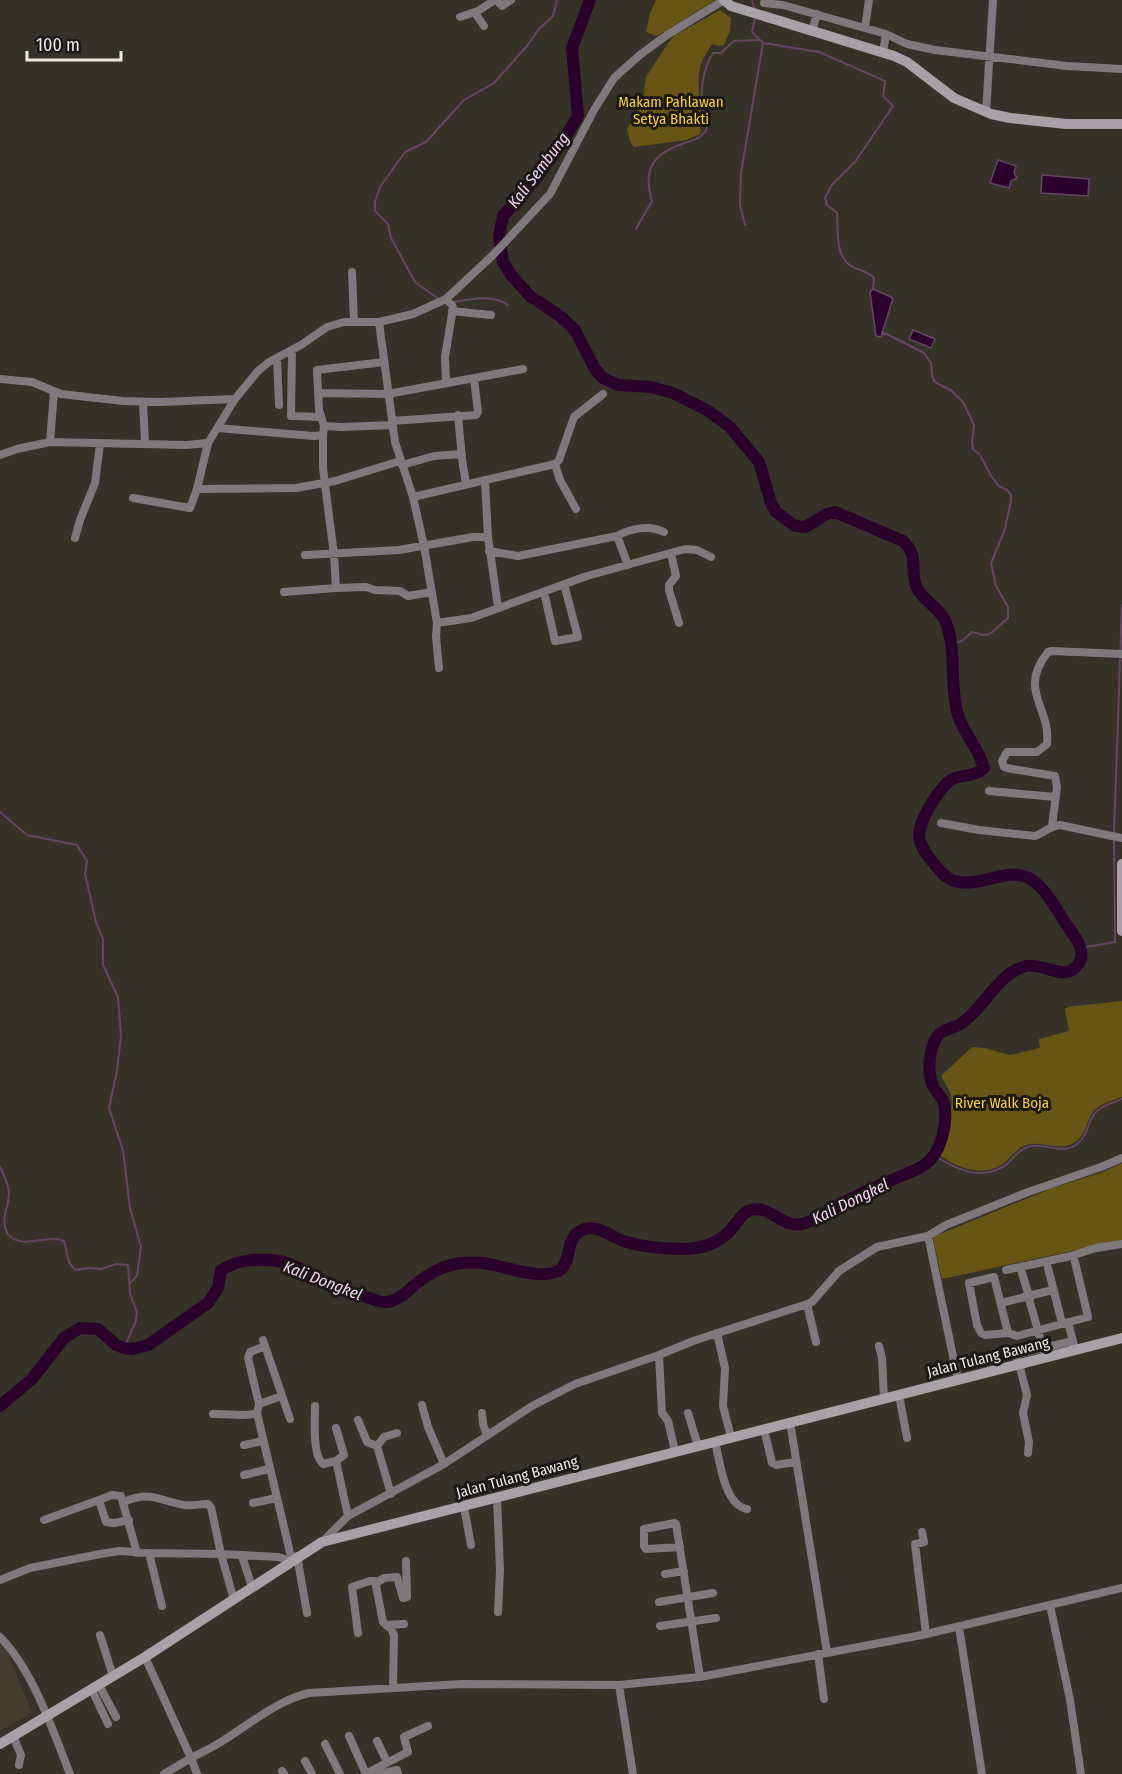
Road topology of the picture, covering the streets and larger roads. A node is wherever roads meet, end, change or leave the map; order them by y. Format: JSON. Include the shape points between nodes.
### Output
{"nodes":[{"id":1,"x":496,"y":0,"type":"edge"},
{"id":2,"x":511,"y":0,"type":"edge"},
{"id":3,"x":724,"y":0,"type":"edge"},
{"id":4,"x":869,"y":0,"type":"edge"},
{"id":5,"x":993,"y":0,"type":"edge"},
{"id":6,"x":764,"y":2,"type":"edge"},
{"id":7,"x":475,"y":13,"type":"junction"},
{"id":8,"x":821,"y":15,"type":"junction"},
{"id":9,"x":460,"y":17,"type":"dead end"},
{"id":10,"x":765,"y":17,"type":"junction"},
{"id":11,"x":484,"y":26,"type":"dead end"},
{"id":12,"x":865,"y":28,"type":"junction"},
{"id":13,"x":812,"y":31,"type":"junction"},
{"id":14,"x":886,"y":34,"type":"junction"},
{"id":15,"x":883,"y":52,"type":"junction"},
{"id":16,"x":990,"y":56,"type":"junction"},
{"id":17,"x":1122,"y":69,"type":"edge"},
{"id":18,"x":986,"y":112,"type":"junction"},
{"id":19,"x":1122,"y":124,"type":"edge"},
{"id":20,"x":351,"y":272,"type":"dead end"},
{"id":21,"x":447,"y":303,"type":"junction"},
{"id":22,"x":491,"y":315,"type":"dead end"},
{"id":23,"x":354,"y":321,"type":"junction"},
{"id":24,"x":379,"y":322,"type":"junction"},
{"id":25,"x":292,"y":351,"type":"junction"},
{"id":26,"x":277,"y":358,"type":"junction"},
{"id":27,"x":384,"y":362,"type":"junction"},
{"id":28,"x":523,"y":369,"type":"dead end"},
{"id":29,"x":474,"y":378,"type":"junction"},
{"id":30,"x":0,"y":379,"type":"edge"},
{"id":31,"x":446,"y":383,"type":"junction"},
{"id":32,"x":54,"y":392,"type":"junction"},
{"id":33,"x":318,"y":393,"type":"junction"},
{"id":34,"x":388,"y":394,"type":"junction"},
{"id":35,"x":603,"y":394,"type":"dead end"},
{"id":36,"x":235,"y":399,"type":"junction"},
{"id":37,"x":143,"y":402,"type":"junction"},
{"id":38,"x":279,"y":405,"type":"dead end"},
{"id":39,"x":458,"y":415,"type":"junction"},
{"id":40,"x":320,"y":417,"type":"junction"},
{"id":41,"x":392,"y":423,"type":"junction"},
{"id":42,"x":324,"y":426,"type":"junction"},
{"id":43,"x":218,"y":428,"type":"junction"},
{"id":44,"x":323,"y":435,"type":"junction"},
{"id":45,"x":50,"y":442,"type":"junction"},
{"id":46,"x":208,"y":443,"type":"junction"},
{"id":47,"x":100,"y":444,"type":"junction"},
{"id":48,"x":145,"y":444,"type":"junction"},
{"id":49,"x":462,"y":454,"type":"junction"},
{"id":50,"x":0,"y":455,"type":"edge"},
{"id":51,"x":401,"y":463,"type":"junction"},
{"id":52,"x":555,"y":464,"type":"junction"},
{"id":53,"x":485,"y":480,"type":"junction"},
{"id":54,"x":325,"y":483,"type":"junction"},
{"id":55,"x":466,"y":484,"type":"junction"},
{"id":56,"x":197,"y":489,"type":"junction"},
{"id":57,"x":413,"y":497,"type":"junction"},
{"id":58,"x":133,"y":498,"type":"dead end"},
{"id":59,"x":576,"y":509,"type":"dead end"},
{"id":60,"x":664,"y":531,"type":"dead end"},
{"id":61,"x":617,"y":536,"type":"junction"},
{"id":62,"x":488,"y":537,"type":"junction"},
{"id":63,"x":75,"y":538,"type":"dead end"},
{"id":64,"x":424,"y":546,"type":"junction"},
{"id":65,"x":489,"y":551,"type":"junction"},
{"id":66,"x":671,"y":554,"type":"junction"},
{"id":67,"x":305,"y":555,"type":"dead end"},
{"id":68,"x":334,"y":555,"type":"junction"},
{"id":69,"x":711,"y":557,"type":"dead end"},
{"id":70,"x":628,"y":565,"type":"junction"},
{"id":71,"x":564,"y":584,"type":"junction"},
{"id":72,"x":336,"y":588,"type":"junction"},
{"id":73,"x":284,"y":592,"type":"dead end"},
{"id":74,"x":432,"y":592,"type":"junction"},
{"id":75,"x":544,"y":592,"type":"junction"},
{"id":76,"x":498,"y":607,"type":"junction"},
{"id":77,"x":437,"y":623,"type":"junction"},
{"id":78,"x":679,"y":623,"type":"dead end"},
{"id":79,"x":1119,"y":654,"type":"edge"},
{"id":80,"x":439,"y":668,"type":"dead end"},
{"id":81,"x":989,"y":790,"type":"dead end"},
{"id":82,"x":1055,"y":797,"type":"junction"},
{"id":83,"x":941,"y":824,"type":"dead end"},
{"id":84,"x":1052,"y":826,"type":"junction"},
{"id":85,"x":1116,"y":837,"type":"edge"},
{"id":86,"x":1122,"y":864,"type":"edge"},
{"id":87,"x":1122,"y":931,"type":"edge"},
{"id":88,"x":1122,"y":1158,"type":"edge"},
{"id":89,"x":928,"y":1236,"type":"junction"},
{"id":90,"x":1122,"y":1244,"type":"edge"},
{"id":91,"x":1075,"y":1262,"type":"dead end"},
{"id":92,"x":1048,"y":1268,"type":"dead end"},
{"id":93,"x":1006,"y":1270,"type":"dead end"},
{"id":94,"x":1022,"y":1273,"type":"dead end"},
{"id":95,"x":1053,"y":1290,"type":"junction"},
{"id":96,"x":1028,"y":1296,"type":"junction"},
{"id":97,"x":1001,"y":1303,"type":"junction"},
{"id":98,"x":807,"y":1304,"type":"junction"},
{"id":99,"x":1065,"y":1323,"type":"junction"},
{"id":100,"x":1037,"y":1331,"type":"junction"},
{"id":101,"x":717,"y":1333,"type":"junction"},
{"id":102,"x":1008,"y":1333,"type":"junction"},
{"id":103,"x":1122,"y":1338,"type":"edge"},
{"id":104,"x":816,"y":1342,"type":"dead end"},
{"id":105,"x":1074,"y":1345,"type":"junction"},
{"id":106,"x":879,"y":1346,"type":"dead end"},
{"id":107,"x":1043,"y":1348,"type":"junction"},
{"id":108,"x":659,"y":1355,"type":"junction"},
{"id":109,"x":1021,"y":1363,"type":"junction"},
{"id":110,"x":958,"y":1380,"type":"junction"},
{"id":111,"x":899,"y":1395,"type":"junction"},
{"id":112,"x":282,"y":1396,"type":"junction"},
{"id":113,"x":884,"y":1399,"type":"junction"},
{"id":114,"x":259,"y":1404,"type":"junction"},
{"id":115,"x":422,"y":1405,"type":"dead end"},
{"id":116,"x":315,"y":1406,"type":"dead end"},
{"id":117,"x":257,"y":1413,"type":"junction"},
{"id":118,"x":482,"y":1413,"type":"dead end"},
{"id":119,"x":688,"y":1413,"type":"dead end"},
{"id":120,"x":213,"y":1414,"type":"dead end"},
{"id":121,"x":290,"y":1419,"type":"dead end"},
{"id":122,"x":358,"y":1420,"type":"dead end"},
{"id":123,"x":790,"y":1422,"type":"junction"},
{"id":124,"x":336,"y":1428,"type":"dead end"},
{"id":125,"x":764,"y":1429,"type":"junction"},
{"id":126,"x":397,"y":1433,"type":"dead end"},
{"id":127,"x":487,"y":1435,"type":"junction"},
{"id":128,"x":731,"y":1437,"type":"junction"},
{"id":129,"x":907,"y":1438,"type":"dead end"},
{"id":130,"x":263,"y":1441,"type":"junction"},
{"id":131,"x":715,"y":1442,"type":"junction"},
{"id":132,"x":243,"y":1444,"type":"dead end"},
{"id":133,"x":377,"y":1446,"type":"junction"},
{"id":134,"x":698,"y":1446,"type":"junction"},
{"id":135,"x":675,"y":1451,"type":"junction"},
{"id":136,"x":1028,"y":1453,"type":"dead end"},
{"id":137,"x":336,"y":1461,"type":"junction"},
{"id":138,"x":796,"y":1462,"type":"junction"},
{"id":139,"x":444,"y":1464,"type":"junction"},
{"id":140,"x":269,"y":1469,"type":"junction"},
{"id":141,"x":244,"y":1475,"type":"dead end"},
{"id":142,"x":391,"y":1494,"type":"junction"},
{"id":143,"x":497,"y":1497,"type":"junction"},
{"id":144,"x":276,"y":1498,"type":"junction"},
{"id":145,"x":99,"y":1500,"type":"junction"},
{"id":146,"x":124,"y":1502,"type":"junction"},
{"id":147,"x":253,"y":1503,"type":"dead end"},
{"id":148,"x":464,"y":1507,"type":"junction"},
{"id":149,"x":747,"y":1509,"type":"dead end"},
{"id":150,"x":348,"y":1516,"type":"junction"},
{"id":151,"x":44,"y":1520,"type":"dead end"},
{"id":152,"x":129,"y":1520,"type":"junction"},
{"id":153,"x":922,"y":1532,"type":"dead end"},
{"id":154,"x":322,"y":1542,"type":"junction"},
{"id":155,"x":471,"y":1545,"type":"dead end"},
{"id":156,"x":680,"y":1547,"type":"junction"},
{"id":157,"x":137,"y":1552,"type":"junction"},
{"id":158,"x":149,"y":1553,"type":"junction"},
{"id":159,"x":221,"y":1554,"type":"junction"},
{"id":160,"x":242,"y":1556,"type":"junction"},
{"id":161,"x":292,"y":1560,"type":"junction"},
{"id":162,"x":406,"y":1561,"type":"dead end"},
{"id":163,"x":684,"y":1571,"type":"junction"},
{"id":164,"x":665,"y":1574,"type":"dead end"},
{"id":165,"x":406,"y":1575,"type":"junction"},
{"id":166,"x":397,"y":1577,"type":"junction"},
{"id":167,"x":0,"y":1580,"type":"edge"},
{"id":168,"x":376,"y":1583,"type":"junction"},
{"id":169,"x":252,"y":1587,"type":"junction"},
{"id":170,"x":1122,"y":1588,"type":"edge"},
{"id":171,"x":713,"y":1593,"type":"dead end"},
{"id":172,"x":688,"y":1597,"type":"junction"},
{"id":173,"x":234,"y":1600,"type":"junction"},
{"id":174,"x":659,"y":1602,"type":"dead end"},
{"id":175,"x":1050,"y":1605,"type":"junction"},
{"id":176,"x":162,"y":1606,"type":"dead end"},
{"id":177,"x":498,"y":1612,"type":"dead end"},
{"id":178,"x":307,"y":1613,"type":"dead end"},
{"id":179,"x":716,"y":1618,"type":"dead end"},
{"id":180,"x":692,"y":1622,"type":"junction"},
{"id":181,"x":404,"y":1624,"type":"dead end"},
{"id":182,"x":386,"y":1625,"type":"junction"},
{"id":183,"x":660,"y":1626,"type":"dead end"},
{"id":184,"x":959,"y":1627,"type":"junction"},
{"id":185,"x":358,"y":1633,"type":"dead end"},
{"id":186,"x":926,"y":1634,"type":"junction"},
{"id":187,"x":100,"y":1635,"type":"dead end"},
{"id":188,"x":0,"y":1637,"type":"edge"},
{"id":189,"x":827,"y":1652,"type":"junction"},
{"id":190,"x":818,"y":1654,"type":"junction"},
{"id":191,"x":145,"y":1657,"type":"junction"},
{"id":192,"x":113,"y":1676,"type":"junction"},
{"id":193,"x":700,"y":1677,"type":"junction"},
{"id":194,"x":619,"y":1685,"type":"junction"},
{"id":195,"x":393,"y":1687,"type":"junction"},
{"id":196,"x":95,"y":1688,"type":"junction"},
{"id":197,"x":824,"y":1699,"type":"dead end"},
{"id":198,"x":47,"y":1716,"type":"junction"},
{"id":199,"x":116,"y":1717,"type":"dead end"},
{"id":200,"x":108,"y":1724,"type":"dead end"},
{"id":201,"x":428,"y":1726,"type":"dead end"},
{"id":202,"x":13,"y":1736,"type":"junction"},
{"id":203,"x":349,"y":1736,"type":"dead end"},
{"id":204,"x":377,"y":1741,"type":"dead end"},
{"id":205,"x":0,"y":1744,"type":"edge"},
{"id":206,"x":325,"y":1744,"type":"dead end"},
{"id":207,"x":191,"y":1758,"type":"junction"},
{"id":208,"x":306,"y":1761,"type":"dead end"},
{"id":209,"x":387,"y":1762,"type":"junction"},
{"id":210,"x":19,"y":1765,"type":"dead end"},
{"id":211,"x":70,"y":1774,"type":"edge"},
{"id":212,"x":164,"y":1774,"type":"edge"},
{"id":213,"x":197,"y":1774,"type":"edge"},
{"id":214,"x":312,"y":1774,"type":"edge"},
{"id":215,"x":340,"y":1774,"type":"edge"},
{"id":216,"x":366,"y":1774,"type":"edge"},
{"id":217,"x":379,"y":1774,"type":"edge"},
{"id":218,"x":398,"y":1774,"type":"edge"},
{"id":219,"x":633,"y":1774,"type":"edge"},
{"id":220,"x":982,"y":1774,"type":"edge"},
{"id":221,"x":1082,"y":1774,"type":"edge"}],
"edges":[{"from":1,"to":2,"type":"street","via":[[502,6]]},
{"from":1,"to":7,"type":"street"},
{"from":3,"to":10,"type":"street"},
{"from":3,"to":21,"type":"street","via":[[667,35],[614,78],[550,194]]},
{"from":4,"to":12,"type":"street"},
{"from":5,"to":16,"type":"street"},
{"from":6,"to":8,"type":"street"},
{"from":6,"to":10,"type":"street"},
{"from":7,"to":9,"type":"street"},
{"from":7,"to":11,"type":"street"},
{"from":8,"to":12,"type":"street"},
{"from":8,"to":13,"type":"street"},
{"from":10,"to":13,"type":"street"},
{"from":12,"to":14,"type":"street"},
{"from":13,"to":15,"type":"street"},
{"from":14,"to":15,"type":"street"},
{"from":14,"to":16,"type":"street","via":[[907,44]]},
{"from":15,"to":18,"type":"street","via":[[907,63],[954,98]]},
{"from":16,"to":17,"type":"street"},
{"from":16,"to":18,"type":"street"},
{"from":18,"to":19,"type":"street","via":[[1065,124]]},
{"from":20,"to":23,"type":"street"},
{"from":21,"to":22,"type":"street"},
{"from":21,"to":24,"type":"street"},
{"from":21,"to":31,"type":"street"},
{"from":23,"to":24,"type":"street"},
{"from":23,"to":25,"type":"street","via":[[327,327]]},
{"from":24,"to":27,"type":"street"},
{"from":25,"to":26,"type":"street"},
{"from":25,"to":40,"type":"street","via":[[291,416]]},
{"from":26,"to":36,"type":"street","via":[[258,371]]},
{"from":26,"to":38,"type":"street"},
{"from":27,"to":33,"type":"street","via":[[317,370]]},
{"from":27,"to":34,"type":"street"},
{"from":28,"to":29,"type":"street"},
{"from":29,"to":31,"type":"street"},
{"from":29,"to":39,"type":"street","via":[[478,412]]},
{"from":30,"to":32,"type":"street","via":[[32,381]]},
{"from":31,"to":34,"type":"street"},
{"from":32,"to":37,"type":"street"},
{"from":32,"to":45,"type":"street"},
{"from":33,"to":34,"type":"street"},
{"from":33,"to":40,"type":"street"},
{"from":34,"to":41,"type":"street"},
{"from":35,"to":52,"type":"street","via":[[574,417]]},
{"from":36,"to":37,"type":"street"},
{"from":36,"to":43,"type":"street"},
{"from":37,"to":48,"type":"street"},
{"from":39,"to":41,"type":"street"},
{"from":39,"to":49,"type":"street"},
{"from":40,"to":42,"type":"street"},
{"from":41,"to":42,"type":"street"},
{"from":41,"to":51,"type":"street"},
{"from":42,"to":44,"type":"street"},
{"from":43,"to":44,"type":"street"},
{"from":43,"to":46,"type":"street"},
{"from":44,"to":54,"type":"street"},
{"from":45,"to":47,"type":"street"},
{"from":45,"to":50,"type":"street"},
{"from":46,"to":48,"type":"street"},
{"from":46,"to":56,"type":"street"},
{"from":47,"to":48,"type":"street"},
{"from":47,"to":63,"type":"street","via":[[95,483]]},
{"from":49,"to":51,"type":"street"},
{"from":49,"to":55,"type":"street"},
{"from":51,"to":54,"type":"street"},
{"from":51,"to":57,"type":"street"},
{"from":52,"to":53,"type":"street"},
{"from":52,"to":59,"type":"street"},
{"from":53,"to":55,"type":"street"},
{"from":53,"to":62,"type":"street"},
{"from":54,"to":56,"type":"street","via":[[296,489]]},
{"from":54,"to":68,"type":"street"},
{"from":55,"to":57,"type":"street"},
{"from":56,"to":58,"type":"street","via":[[190,508]]},
{"from":57,"to":64,"type":"street"},
{"from":60,"to":61,"type":"street","via":[[645,528]]},
{"from":61,"to":65,"type":"street","via":[[518,556]]},
{"from":61,"to":70,"type":"street"},
{"from":62,"to":64,"type":"street"},
{"from":62,"to":65,"type":"street"},
{"from":64,"to":68,"type":"street"},
{"from":64,"to":74,"type":"street"},
{"from":65,"to":76,"type":"street"},
{"from":66,"to":69,"type":"street","via":[[693,549]]},
{"from":66,"to":70,"type":"street"},
{"from":66,"to":78,"type":"street","via":[[676,576],[669,590]]},
{"from":67,"to":68,"type":"street"},
{"from":68,"to":72,"type":"street"},
{"from":70,"to":71,"type":"street"},
{"from":71,"to":75,"type":"street"},
{"from":71,"to":75,"type":"street","via":[[578,637],[555,641]]},
{"from":72,"to":73,"type":"street"},
{"from":72,"to":74,"type":"street","via":[[366,587],[400,591],[408,596]]},
{"from":74,"to":77,"type":"street"},
{"from":75,"to":76,"type":"street"},
{"from":76,"to":77,"type":"street","via":[[471,618]]},
{"from":77,"to":80,"type":"street"},
{"from":79,"to":82,"type":"street","via":[[1052,651],[1042,660],[1034,689],[1046,723],[1047,744],[1037,752],[1007,752],[1002,761],[1007,768],[1055,776]]},
{"from":81,"to":82,"type":"street"},
{"from":82,"to":84,"type":"street"},
{"from":83,"to":84,"type":"street","via":[[1035,836]]},
{"from":84,"to":85,"type":"street"},
{"from":86,"to":87,"type":"street"},
{"from":88,"to":89,"type":"street","via":[[1028,1192]]},
{"from":89,"to":98,"type":"street","via":[[877,1247],[839,1271]]},
{"from":89,"to":110,"type":"street"},
{"from":90,"to":93,"type":"street"},
{"from":91,"to":99,"type":"street","via":[[1089,1316]]},
{"from":92,"to":95,"type":"street"},
{"from":94,"to":96,"type":"street"},
{"from":95,"to":96,"type":"street"},
{"from":95,"to":99,"type":"street"},
{"from":96,"to":97,"type":"street"},
{"from":96,"to":100,"type":"street"},
{"from":97,"to":102,"type":"street"},
{"from":97,"to":102,"type":"street","via":[[994,1277],[969,1283],[980,1331],[985,1335]]},
{"from":98,"to":101,"type":"street"},
{"from":98,"to":104,"type":"street"},
{"from":99,"to":100,"type":"street"},
{"from":99,"to":105,"type":"street"},
{"from":100,"to":102,"type":"street","via":[[1017,1336]]},
{"from":100,"to":107,"type":"street"},
{"from":101,"to":108,"type":"street"},
{"from":101,"to":128,"type":"street","via":[[725,1368],[723,1406]]},
{"from":103,"to":105,"type":"street","name":"Jalan Tulang Bawang","via":[[1089,1346]]},
{"from":105,"to":107,"type":"street"},
{"from":105,"to":109,"type":"street","name":"Jalan Tulang Bawang"},
{"from":106,"to":113,"type":"street"},
{"from":107,"to":109,"type":"street","via":[[1018,1354]]},
{"from":108,"to":127,"type":"street","via":[[574,1384]]},
{"from":108,"to":135,"type":"street","via":[[662,1413],[668,1421]]},
{"from":109,"to":110,"type":"street","name":"Jalan Tulang Bawang"},
{"from":109,"to":136,"type":"street","via":[[1027,1395],[1023,1413]]},
{"from":110,"to":111,"type":"street","name":"Jalan Tulang Bawang"},
{"from":111,"to":113,"type":"street","name":"Jalan Tulang Bawang"},
{"from":111,"to":129,"type":"street"},
{"from":112,"to":114,"type":"street"},
{"from":112,"to":114,"type":"street","via":[[264,1343],[250,1352],[248,1358]]},
{"from":112,"to":121,"type":"street"},
{"from":113,"to":123,"type":"street","name":"Jalan Tulang Bawang"},
{"from":114,"to":117,"type":"street"},
{"from":115,"to":139,"type":"street"},
{"from":116,"to":137,"type":"street","via":[[319,1460],[323,1464]]},
{"from":117,"to":120,"type":"street"},
{"from":117,"to":130,"type":"street"},
{"from":118,"to":127,"type":"street"},
{"from":119,"to":134,"type":"street"},
{"from":122,"to":133,"type":"street","via":[[367,1442]]},
{"from":123,"to":125,"type":"street","name":"Jalan Tulang Bawang"},
{"from":123,"to":138,"type":"street"},
{"from":124,"to":137,"type":"street","via":[[344,1455]]},
{"from":125,"to":128,"type":"street","name":"Jalan Tulang Bawang"},
{"from":125,"to":138,"type":"street","via":[[772,1463]]},
{"from":126,"to":133,"type":"street","via":[[384,1437]]},
{"from":127,"to":139,"type":"street"},
{"from":128,"to":131,"type":"street","name":"Jalan Tulang Bawang"},
{"from":130,"to":132,"type":"street"},
{"from":130,"to":140,"type":"street"},
{"from":131,"to":134,"type":"street","name":"Jalan Tulang Bawang"},
{"from":131,"to":149,"type":"street","via":[[728,1493],[741,1509]]},
{"from":133,"to":142,"type":"street"},
{"from":134,"to":135,"type":"street","name":"Jalan Tulang Bawang"},
{"from":135,"to":143,"type":"street","name":"Jalan Tulang Bawang"},
{"from":137,"to":150,"type":"street"},
{"from":138,"to":189,"type":"street"},
{"from":139,"to":142,"type":"street"},
{"from":140,"to":141,"type":"street"},
{"from":140,"to":144,"type":"street"},
{"from":142,"to":150,"type":"street"},
{"from":143,"to":148,"type":"street","name":"Jalan Tulang Bawang"},
{"from":143,"to":177,"type":"street"},
{"from":144,"to":147,"type":"street"},
{"from":144,"to":161,"type":"street"},
{"from":145,"to":146,"type":"street","via":[[118,1495]]},
{"from":145,"to":151,"type":"street"},
{"from":145,"to":152,"type":"street","via":[[106,1522]]},
{"from":146,"to":152,"type":"street"},
{"from":146,"to":159,"type":"street","via":[[142,1496],[186,1505],[208,1504]]},
{"from":148,"to":154,"type":"street","name":"Jalan Tulang Bawang"},
{"from":148,"to":155,"type":"street"},
{"from":150,"to":154,"type":"street"},
{"from":152,"to":157,"type":"street"},
{"from":153,"to":186,"type":"street","via":[[924,1542],[915,1544]]},
{"from":154,"to":161,"type":"street","name":"Jalan Tulang Bawang"},
{"from":156,"to":156,"type":"street","via":[[679,1522],[645,1528],[642,1533],[648,1550]]},
{"from":156,"to":163,"type":"street"},
{"from":157,"to":158,"type":"street"},
{"from":157,"to":167,"type":"street","via":[[119,1551],[30,1568]]},
{"from":158,"to":159,"type":"street"},
{"from":158,"to":176,"type":"street"},
{"from":159,"to":160,"type":"street"},
{"from":159,"to":173,"type":"street"},
{"from":160,"to":161,"type":"street"},
{"from":160,"to":169,"type":"street"},
{"from":161,"to":169,"type":"street","name":"Jalan Tulang Bawang"},
{"from":161,"to":178,"type":"street"},
{"from":162,"to":165,"type":"street"},
{"from":163,"to":164,"type":"street"},
{"from":163,"to":172,"type":"street"},
{"from":165,"to":166,"type":"street"},
{"from":165,"to":166,"type":"street","via":[[407,1597],[403,1598]]},
{"from":166,"to":168,"type":"street"},
{"from":168,"to":182,"type":"street"},
{"from":168,"to":185,"type":"street","via":[[352,1587]]},
{"from":169,"to":173,"type":"street","name":"Jalan Tulang Bawang"},
{"from":170,"to":175,"type":"street"},
{"from":171,"to":172,"type":"street"},
{"from":172,"to":174,"type":"street"},
{"from":172,"to":180,"type":"street"},
{"from":173,"to":191,"type":"street","name":"Jalan Tulang Bawang"},
{"from":175,"to":184,"type":"street"},
{"from":175,"to":221,"type":"street"},
{"from":179,"to":180,"type":"street"},
{"from":180,"to":183,"type":"street"},
{"from":180,"to":193,"type":"street"},
{"from":181,"to":182,"type":"street"},
{"from":182,"to":195,"type":"street","via":[[394,1635]]},
{"from":184,"to":186,"type":"street"},
{"from":184,"to":220,"type":"street"},
{"from":186,"to":189,"type":"street"},
{"from":187,"to":192,"type":"street"},
{"from":188,"to":198,"type":"street","via":[[25,1672]]},
{"from":189,"to":190,"type":"street"},
{"from":190,"to":193,"type":"street"},
{"from":190,"to":197,"type":"street"},
{"from":191,"to":192,"type":"street","name":"Jalan Tulang Bawang"},
{"from":191,"to":207,"type":"street"},
{"from":192,"to":196,"type":"street","name":"Jalan Tulang Bawang"},
{"from":193,"to":194,"type":"street"},
{"from":194,"to":195,"type":"street","via":[[462,1683]]},
{"from":194,"to":219,"type":"street"},
{"from":195,"to":207,"type":"street","via":[[297,1696]]},
{"from":196,"to":198,"type":"street","name":"Jalan Tulang Bawang"},
{"from":196,"to":199,"type":"street"},
{"from":196,"to":200,"type":"street"},
{"from":198,"to":202,"type":"street","name":"Jalan Tulang Bawang"},
{"from":198,"to":211,"type":"street"},
{"from":201,"to":209,"type":"street","via":[[404,1737],[408,1752]]},
{"from":202,"to":205,"type":"street","name":"Jalan Tulang Bawang"},
{"from":202,"to":210,"type":"street","via":[[21,1755]]},
{"from":203,"to":216,"type":"street"},
{"from":204,"to":209,"type":"street"},
{"from":206,"to":215,"type":"street"},
{"from":207,"to":212,"type":"street"},
{"from":207,"to":213,"type":"street"},
{"from":208,"to":214,"type":"street"},
{"from":209,"to":216,"type":"street"},
{"from":217,"to":218,"type":"street","via":[[396,1770]]}]}
